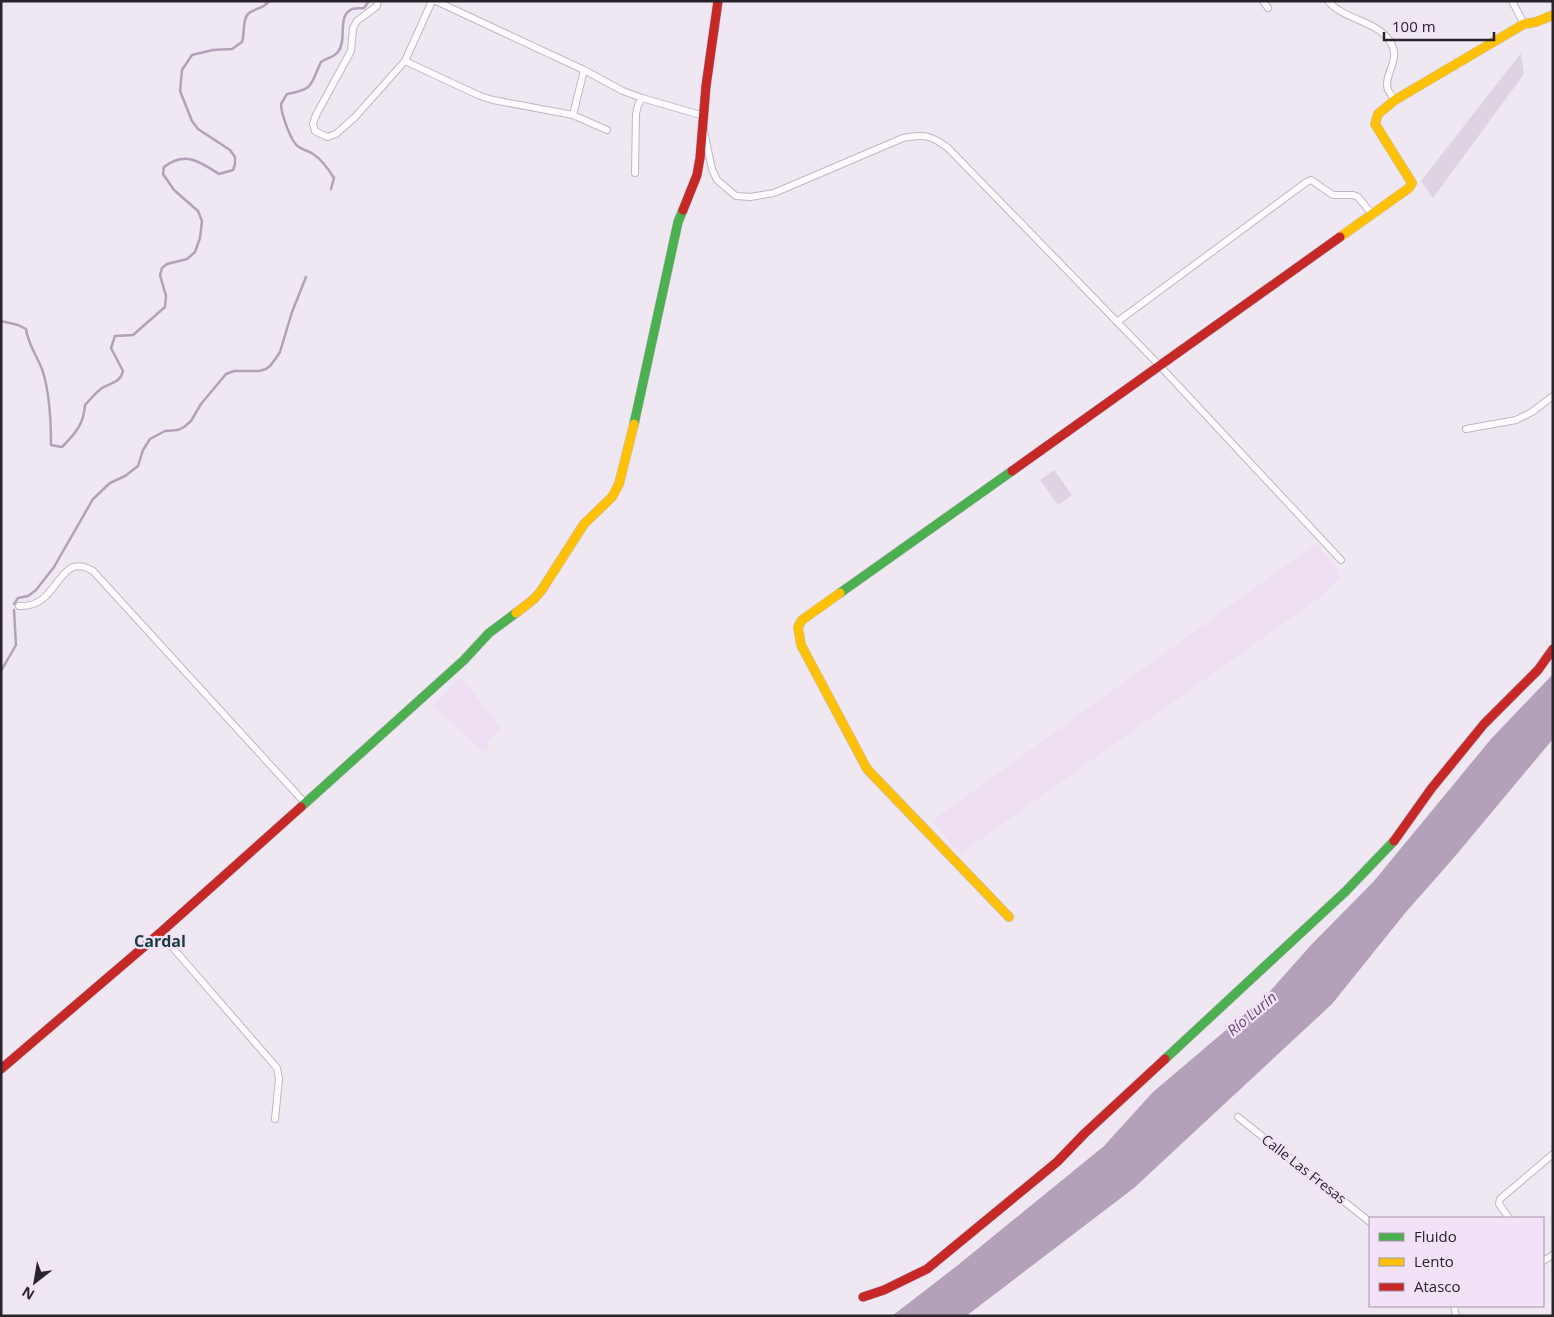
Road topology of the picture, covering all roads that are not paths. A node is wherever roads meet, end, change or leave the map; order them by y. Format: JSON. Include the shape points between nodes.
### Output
{"nodes":[{"id":1,"x":378,"y":1,"type":"edge"},
{"id":2,"x":434,"y":1,"type":"edge"},
{"id":3,"x":718,"y":1,"type":"edge"},
{"id":4,"x":1263,"y":1,"type":"edge"},
{"id":5,"x":1328,"y":1,"type":"edge"},
{"id":6,"x":1512,"y":1,"type":"edge"},
{"id":7,"x":1268,"y":8,"type":"dead end"},
{"id":8,"x":1553,"y":15,"type":"edge"},
{"id":9,"x":1524,"y":24,"type":"junction"},
{"id":10,"x":405,"y":61,"type":"junction"},
{"id":11,"x":584,"y":70,"type":"junction"},
{"id":12,"x":642,"y":98,"type":"junction"},
{"id":13,"x":1395,"y":100,"type":"junction"},
{"id":14,"x":573,"y":115,"type":"junction"},
{"id":15,"x":704,"y":116,"type":"junction"},
{"id":16,"x":704,"y":128,"type":"junction"},
{"id":17,"x":607,"y":130,"type":"dead end"},
{"id":18,"x":635,"y":173,"type":"dead end"},
{"id":19,"x":1372,"y":214,"type":"junction"},
{"id":20,"x":1117,"y":322,"type":"junction"},
{"id":21,"x":1160,"y":366,"type":"junction"},
{"id":22,"x":1552,"y":398,"type":"edge"},
{"id":23,"x":1466,"y":430,"type":"dead end"},
{"id":24,"x":1341,"y":560,"type":"dead end"},
{"id":25,"x":19,"y":606,"type":"dead end"},
{"id":26,"x":1553,"y":649,"type":"edge"},
{"id":27,"x":304,"y":803,"type":"junction"},
{"id":28,"x":1009,"y":917,"type":"dead end"},
{"id":29,"x":160,"y":933,"type":"junction"},
{"id":30,"x":2,"y":1067,"type":"edge"},
{"id":31,"x":1238,"y":1117,"type":"dead end"},
{"id":32,"x":275,"y":1119,"type":"dead end"},
{"id":33,"x":1553,"y":1154,"type":"edge"},
{"id":34,"x":1509,"y":1217,"type":"edge"},
{"id":35,"x":1369,"y":1221,"type":"edge"},
{"id":36,"x":863,"y":1297,"type":"dead end"}],
"edges":[{"from":1,"to":10,"type":"street","via":[[377,6],[353,28],[351,51],[316,115],[315,131],[327,137],[336,134]]},
{"from":2,"to":10,"type":"street"},
{"from":2,"to":11,"type":"street"},
{"from":3,"to":15,"type":"street"},
{"from":4,"to":7,"type":"street"},
{"from":5,"to":13,"type":"street","via":[[1343,13],[1379,31],[1392,44],[1395,54],[1388,90]]},
{"from":6,"to":9,"type":"street"},
{"from":8,"to":9,"type":"street"},
{"from":9,"to":13,"type":"street"},
{"from":10,"to":14,"type":"street","via":[[493,100]]},
{"from":11,"to":12,"type":"street"},
{"from":11,"to":14,"type":"street"},
{"from":12,"to":15,"type":"street"},
{"from":12,"to":18,"type":"street","via":[[636,114]]},
{"from":13,"to":19,"type":"street","via":[[1378,114],[1375,124],[1412,183]]},
{"from":14,"to":17,"type":"street"},
{"from":15,"to":16,"type":"street"},
{"from":16,"to":20,"type":"street","via":[[717,180],[736,196],[750,197],[774,193],[903,138],[921,135],[936,138]]},
{"from":16,"to":27,"type":"street","via":[[697,175],[678,222],[629,449],[612,497],[584,524],[534,599],[489,633],[464,660]]},
{"from":19,"to":20,"type":"street","via":[[1358,197],[1333,195],[1308,181]]},
{"from":19,"to":21,"type":"street"},
{"from":20,"to":21,"type":"street"},
{"from":21,"to":24,"type":"street"},
{"from":21,"to":28,"type":"street","via":[[802,620],[798,627],[801,645],[867,769]]},
{"from":22,"to":23,"type":"street","via":[[1516,420]]},
{"from":25,"to":27,"type":"street","via":[[37,604],[45,598],[69,568],[85,566],[93,571]]},
{"from":26,"to":36,"type":"street","via":[[1538,670],[1484,724],[1392,843],[1346,892],[1019,1195],[927,1269]]},
{"from":27,"to":29,"type":"street"},
{"from":29,"to":30,"type":"street"},
{"from":29,"to":32,"type":"street","via":[[277,1068]]},
{"from":31,"to":35,"type":"street","name":"Calle Las Fresas"},
{"from":33,"to":34,"type":"street","via":[[1500,1199],[1499,1204]]}]}
